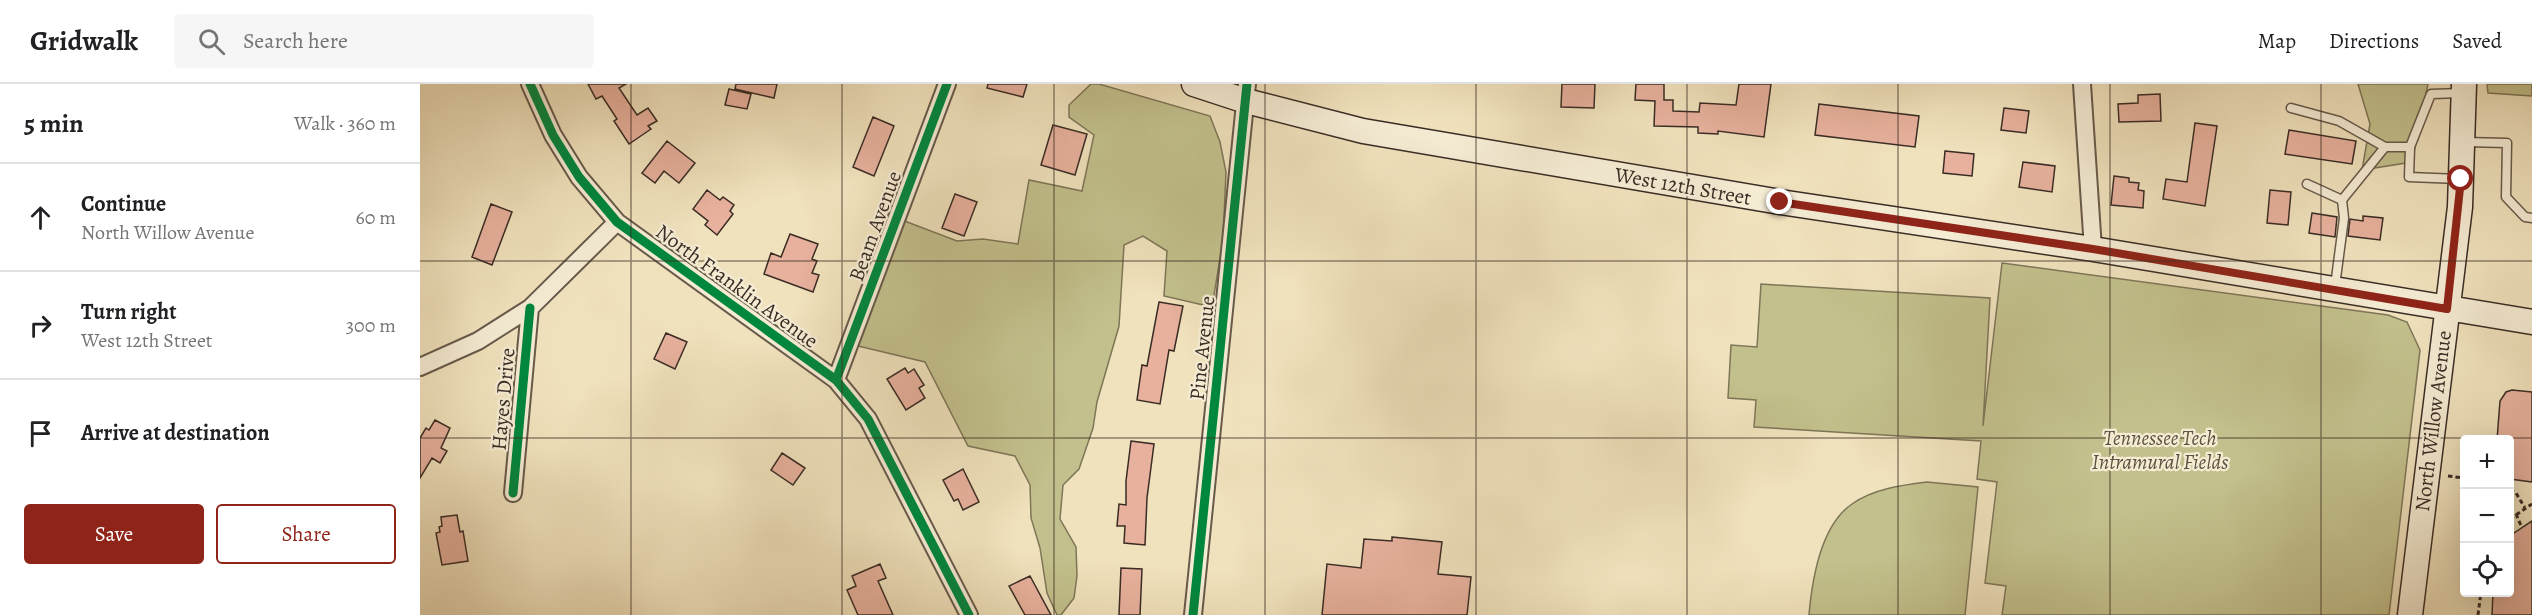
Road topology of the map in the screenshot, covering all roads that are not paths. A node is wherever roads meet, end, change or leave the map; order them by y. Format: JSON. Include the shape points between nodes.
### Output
{"nodes":[{"id":1,"x":530,"y":84,"type":"edge"},
{"id":2,"x":947,"y":84,"type":"edge"},
{"id":3,"x":1194,"y":84,"type":"edge"},
{"id":4,"x":2082,"y":84,"type":"edge"},
{"id":5,"x":2464,"y":88,"type":"edge"},
{"id":6,"x":1246,"y":93,"type":"edge"},
{"id":7,"x":2291,"y":108,"type":"dead end"},
{"id":8,"x":2463,"y":142,"type":"junction"},
{"id":9,"x":2385,"y":147,"type":"junction"},
{"id":10,"x":2410,"y":147,"type":"junction"},
{"id":11,"x":2461,"y":179,"type":"junction"},
{"id":12,"x":2307,"y":184,"type":"dead end"},
{"id":13,"x":2342,"y":200,"type":"junction"},
{"id":14,"x":2532,"y":218,"type":"edge"},
{"id":15,"x":617,"y":222,"type":"junction"},
{"id":16,"x":2093,"y":249,"type":"junction"},
{"id":17,"x":2334,"y":290,"type":"junction"},
{"id":18,"x":530,"y":308,"type":"junction"},
{"id":19,"x":2447,"y":309,"type":"junction"},
{"id":20,"x":2532,"y":322,"type":"edge"},
{"id":21,"x":420,"y":367,"type":"edge"},
{"id":22,"x":836,"y":380,"type":"junction"},
{"id":23,"x":513,"y":493,"type":"dead end"},
{"id":24,"x":969,"y":615,"type":"edge"},
{"id":25,"x":1193,"y":615,"type":"edge"},
{"id":26,"x":2410,"y":615,"type":"edge"}],
"edges":[{"from":1,"to":15,"type":"street","name":"North Franklin Avenue","via":[[573,169]]},
{"from":2,"to":22,"type":"street","name":"Beam Avenue"},
{"from":3,"to":6,"type":"main road","name":"West 12th Street"},
{"from":4,"to":16,"type":"street"},
{"from":5,"to":8,"type":"main road","name":"North Willow Avenue"},
{"from":5,"to":10,"type":"lane","via":[[2431,94]]},
{"from":6,"to":16,"type":"main road","name":"West 12th Street","via":[[1363,131],[1780,202]]},
{"from":6,"to":25,"type":"street","name":"Pine Avenue"},
{"from":7,"to":9,"type":"lane","via":[[2339,121]]},
{"from":8,"to":11,"type":"main road","name":"North Willow Avenue"},
{"from":8,"to":14,"type":"lane","via":[[2507,142],[2506,197],[2525,217]]},
{"from":9,"to":10,"type":"lane"},
{"from":9,"to":13,"type":"lane"},
{"from":10,"to":11,"type":"lane","via":[[2409,177]]},
{"from":11,"to":19,"type":"main road","name":"North Willow Avenue"},
{"from":12,"to":13,"type":"lane"},
{"from":13,"to":17,"type":"lane","via":[[2344,218]]},
{"from":15,"to":18,"type":"street"},
{"from":15,"to":22,"type":"street","name":"North Franklin Avenue"},
{"from":16,"to":17,"type":"main road","name":"West 12th Street"},
{"from":17,"to":19,"type":"main road","name":"West 12th Street"},
{"from":18,"to":21,"type":"street","via":[[478,341]]},
{"from":18,"to":23,"type":"street","name":"Hayes Drive"},
{"from":19,"to":20,"type":"main road","name":"West 12th Street"},
{"from":19,"to":26,"type":"main road","name":"North Willow Avenue"},
{"from":22,"to":24,"type":"street","name":"North Franklin Avenue","via":[[868,419]]}]}
